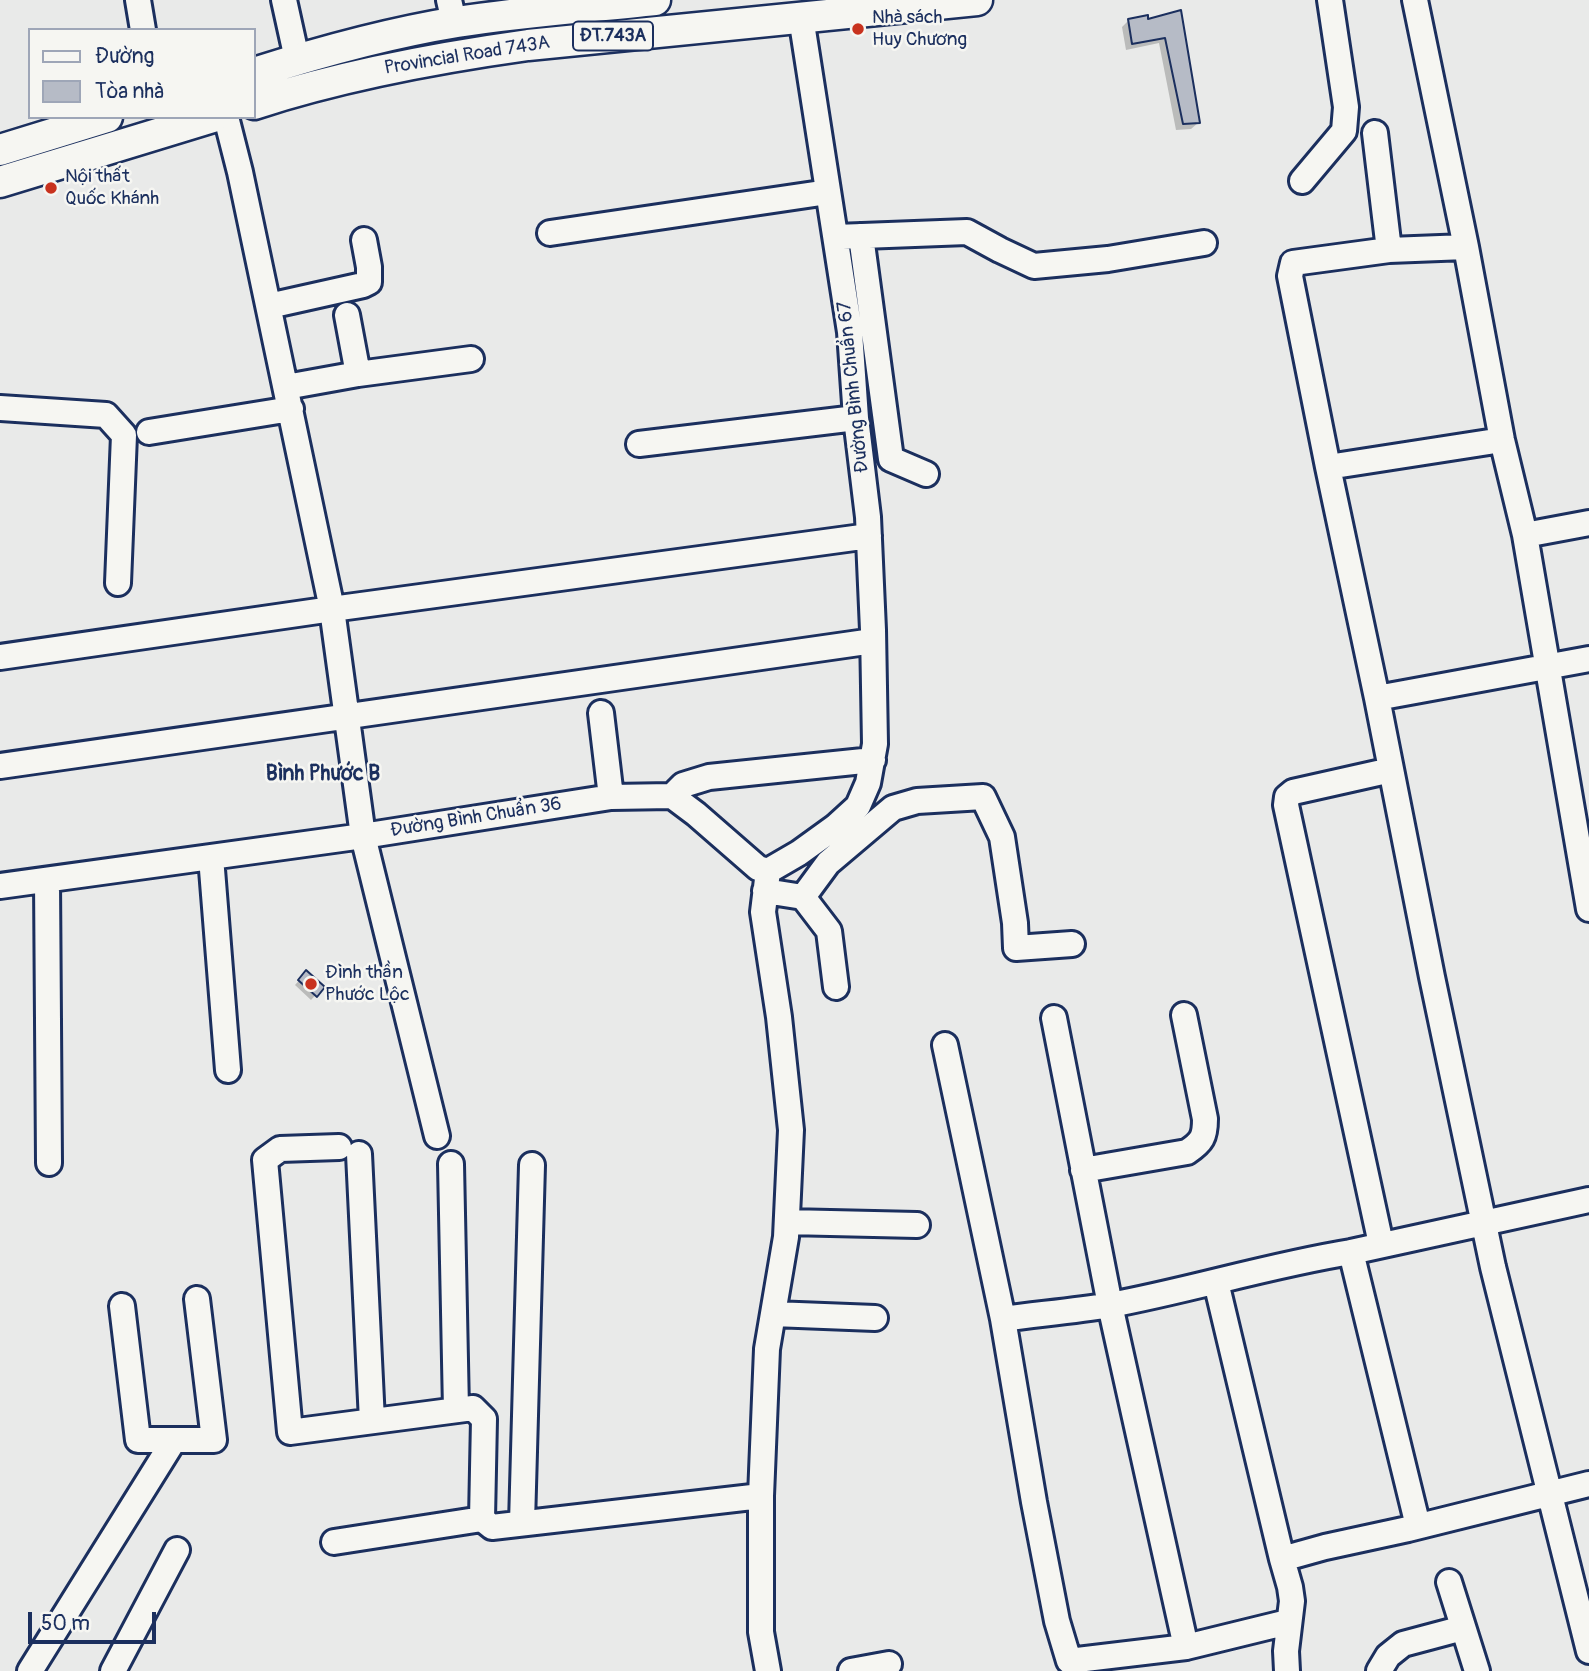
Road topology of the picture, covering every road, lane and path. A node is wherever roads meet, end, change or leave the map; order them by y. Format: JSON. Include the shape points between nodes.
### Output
{"nodes":[{"id":1,"x":138,"y":0,"type":"edge"},
{"id":2,"x":284,"y":0,"type":"edge"},
{"id":3,"x":655,"y":0,"type":"edge"},
{"id":4,"x":977,"y":0,"type":"edge"},
{"id":5,"x":1330,"y":0,"type":"edge"},
{"id":6,"x":1415,"y":0,"type":"edge"},
{"id":7,"x":618,"y":2,"type":"edge"},
{"id":8,"x":452,"y":11,"type":"edge"},
{"id":9,"x":801,"y":17,"type":"junction"},
{"id":10,"x":143,"y":28,"type":"edge"},
{"id":11,"x":297,"y":60,"type":"junction"},
{"id":12,"x":256,"y":72,"type":"edge"},
{"id":13,"x":256,"y":103,"type":"edge"},
{"id":14,"x":101,"y":119,"type":"edge"},
{"id":15,"x":207,"y":119,"type":"edge"},
{"id":16,"x":227,"y":119,"type":"edge"},
{"id":17,"x":1375,"y":133,"type":"dead end"},
{"id":18,"x":0,"y":150,"type":"edge"},
{"id":19,"x":1302,"y":181,"type":"dead end"},
{"id":20,"x":0,"y":183,"type":"edge"},
{"id":21,"x":828,"y":192,"type":"junction"},
{"id":22,"x":550,"y":233,"type":"dead end"},
{"id":23,"x":861,"y":236,"type":"junction"},
{"id":24,"x":836,"y":237,"type":"junction"},
{"id":25,"x":364,"y":240,"type":"dead end"},
{"id":26,"x":1204,"y":243,"type":"dead end"},
{"id":27,"x":1466,"y":247,"type":"junction"},
{"id":28,"x":1389,"y":250,"type":"junction"},
{"id":29,"x":269,"y":306,"type":"junction"},
{"id":30,"x":347,"y":314,"type":"dead end"},
{"id":31,"x":471,"y":359,"type":"dead end"},
{"id":32,"x":358,"y":374,"type":"junction"},
{"id":33,"x":288,"y":398,"type":"junction"},
{"id":34,"x":0,"y":408,"type":"edge"},
{"id":35,"x":856,"y":418,"type":"junction"},
{"id":36,"x":149,"y":432,"type":"dead end"},
{"id":37,"x":1502,"y":440,"type":"junction"},
{"id":38,"x":639,"y":444,"type":"dead end"},
{"id":39,"x":1328,"y":467,"type":"junction"},
{"id":40,"x":926,"y":474,"type":"dead end"},
{"id":41,"x":1589,"y":523,"type":"edge"},
{"id":42,"x":1525,"y":535,"type":"junction"},
{"id":43,"x":869,"y":536,"type":"junction"},
{"id":44,"x":118,"y":583,"type":"dead end"},
{"id":45,"x":332,"y":609,"type":"junction"},
{"id":46,"x":873,"y":641,"type":"junction"},
{"id":47,"x":0,"y":657,"type":"edge"},
{"id":48,"x":1589,"y":659,"type":"edge"},
{"id":49,"x":1547,"y":666,"type":"junction"},
{"id":50,"x":1377,"y":698,"type":"junction"},
{"id":51,"x":601,"y":713,"type":"dead end"},
{"id":52,"x":346,"y":717,"type":"junction"},
{"id":53,"x":873,"y":760,"type":"junction"},
{"id":54,"x":0,"y":766,"type":"edge"},
{"id":55,"x":1391,"y":770,"type":"junction"},
{"id":56,"x":672,"y":796,"type":"junction"},
{"id":57,"x":611,"y":797,"type":"junction"},
{"id":58,"x":363,"y":836,"type":"junction"},
{"id":59,"x":1583,"y":839,"type":"edge"},
{"id":60,"x":211,"y":857,"type":"junction"},
{"id":61,"x":47,"y":880,"type":"junction"},
{"id":62,"x":766,"y":881,"type":"junction"},
{"id":63,"x":0,"y":886,"type":"edge"},
{"id":64,"x":803,"y":897,"type":"junction"},
{"id":65,"x":1589,"y":909,"type":"edge"},
{"id":66,"x":1072,"y":944,"type":"dead end"},
{"id":67,"x":836,"y":987,"type":"dead end"},
{"id":68,"x":1184,"y":1015,"type":"dead end"},
{"id":69,"x":1054,"y":1018,"type":"dead end"},
{"id":70,"x":944,"y":1045,"type":"dead end"},
{"id":71,"x":228,"y":1070,"type":"dead end"},
{"id":72,"x":437,"y":1136,"type":"dead end"},
{"id":73,"x":49,"y":1163,"type":"dead end"},
{"id":74,"x":451,"y":1164,"type":"dead end"},
{"id":75,"x":532,"y":1165,"type":"dead end"},
{"id":76,"x":1083,"y":1170,"type":"junction"},
{"id":77,"x":1589,"y":1200,"type":"edge"},
{"id":78,"x":787,"y":1222,"type":"junction"},
{"id":79,"x":1484,"y":1223,"type":"junction"},
{"id":80,"x":917,"y":1225,"type":"dead end"},
{"id":81,"x":1381,"y":1244,"type":"junction"},
{"id":82,"x":1352,"y":1252,"type":"junction"},
{"id":83,"x":1216,"y":1282,"type":"junction"},
{"id":84,"x":197,"y":1299,"type":"dead end"},
{"id":85,"x":1110,"y":1305,"type":"junction"},
{"id":86,"x":122,"y":1306,"type":"dead end"},
{"id":87,"x":773,"y":1314,"type":"junction"},
{"id":88,"x":875,"y":1318,"type":"dead end"},
{"id":89,"x":1003,"y":1319,"type":"junction"},
{"id":90,"x":456,"y":1410,"type":"junction"},
{"id":91,"x":372,"y":1421,"type":"junction"},
{"id":92,"x":174,"y":1440,"type":"junction"},
{"id":93,"x":1589,"y":1484,"type":"edge"},
{"id":94,"x":1551,"y":1494,"type":"junction"},
{"id":95,"x":761,"y":1496,"type":"junction"},
{"id":96,"x":482,"y":1519,"type":"junction"},
{"id":97,"x":522,"y":1523,"type":"junction"},
{"id":98,"x":1418,"y":1527,"type":"junction"},
{"id":99,"x":334,"y":1542,"type":"dead end"},
{"id":100,"x":177,"y":1550,"type":"dead end"},
{"id":101,"x":1282,"y":1559,"type":"junction"},
{"id":102,"x":1450,"y":1582,"type":"dead end"},
{"id":103,"x":1288,"y":1622,"type":"junction"},
{"id":104,"x":1463,"y":1628,"type":"junction"},
{"id":105,"x":1186,"y":1647,"type":"junction"},
{"id":106,"x":1589,"y":1651,"type":"edge"},
{"id":107,"x":889,"y":1664,"type":"dead end"},
{"id":108,"x":1067,"y":1666,"type":"edge"},
{"id":109,"x":30,"y":1671,"type":"edge"},
{"id":110,"x":113,"y":1671,"type":"edge"},
{"id":111,"x":768,"y":1671,"type":"edge"},
{"id":112,"x":851,"y":1671,"type":"edge"},
{"id":113,"x":1287,"y":1671,"type":"edge"},
{"id":114,"x":1379,"y":1671,"type":"edge"},
{"id":115,"x":1476,"y":1671,"type":"edge"}],
"edges":[{"from":1,"to":10,"type":"street"},
{"from":2,"to":11,"type":"street"},
{"from":3,"to":7,"type":"main road","name":"Provincial Road 743A","number":"ĐT.743A"},
{"from":4,"to":9,"type":"main road","name":"Provincial Road 743A","number":"ĐT.743A"},
{"from":5,"to":19,"type":"street","via":[[1346,107],[1343,131]]},
{"from":6,"to":27,"type":"street"},
{"from":7,"to":8,"type":"main road","name":"Provincial Road 743A","number":"ĐT.743A","via":[[524,13]]},
{"from":8,"to":11,"type":"main road","name":"Provincial Road 743A","number":"ĐT.743A","via":[[386,37]]},
{"from":9,"to":13,"type":"main road","name":"Provincial Road 743A","number":"ĐT.743A","via":[[461,54],[353,76]]},
{"from":9,"to":21,"type":"street","name":"Đường Bình Chuẩn 67"},
{"from":11,"to":12,"type":"main road","name":"Provincial Road 743A","number":"ĐT.743A"},
{"from":14,"to":18,"type":"main road"},
{"from":15,"to":20,"type":"main road"},
{"from":16,"to":29,"type":"street"},
{"from":17,"to":28,"type":"street"},
{"from":21,"to":22,"type":"street"},
{"from":21,"to":24,"type":"street","name":"Đường Bình Chuẩn 67"},
{"from":23,"to":24,"type":"street"},
{"from":23,"to":26,"type":"street","via":[[967,232],[1034,266]]},
{"from":23,"to":40,"type":"street","via":[[891,459]]},
{"from":24,"to":35,"type":"street","name":"Đường Bình Chuẩn 67"},
{"from":25,"to":29,"type":"street","via":[[369,282]]},
{"from":27,"to":28,"type":"street"},
{"from":27,"to":37,"type":"street"},
{"from":28,"to":39,"type":"street","via":[[1293,263],[1290,276]]},
{"from":29,"to":33,"type":"street"},
{"from":30,"to":32,"type":"street"},
{"from":31,"to":32,"type":"street"},
{"from":32,"to":33,"type":"street"},
{"from":33,"to":36,"type":"street"},
{"from":33,"to":45,"type":"street"},
{"from":34,"to":44,"type":"street","via":[[106,415],[124,435]]},
{"from":35,"to":38,"type":"street"},
{"from":35,"to":43,"type":"street","name":"Đường Bình Chuẩn 67"},
{"from":37,"to":39,"type":"street"},
{"from":37,"to":42,"type":"street"},
{"from":39,"to":50,"type":"street"},
{"from":41,"to":42,"type":"street"},
{"from":42,"to":49,"type":"street"},
{"from":43,"to":45,"type":"street"},
{"from":43,"to":46,"type":"street","name":"Đường Bình Chuẩn 67"},
{"from":45,"to":47,"type":"street"},
{"from":45,"to":52,"type":"street"},
{"from":46,"to":52,"type":"street"},
{"from":46,"to":53,"type":"street","name":"Đường Bình Chuẩn 67"},
{"from":48,"to":49,"type":"street"},
{"from":49,"to":50,"type":"street"},
{"from":49,"to":59,"type":"street"},
{"from":50,"to":55,"type":"street"},
{"from":51,"to":57,"type":"street"},
{"from":52,"to":54,"type":"street"},
{"from":52,"to":58,"type":"street"},
{"from":53,"to":56,"type":"street","via":[[709,777],[683,785]]},
{"from":53,"to":62,"type":"street","via":[[858,806]]},
{"from":55,"to":79,"type":"street"},
{"from":55,"to":81,"type":"street","via":[[1293,792],[1286,805]]},
{"from":56,"to":57,"type":"street","name":"Đường Bình Chuẩn 36"},
{"from":56,"to":62,"type":"street","via":[[758,868]]},
{"from":57,"to":58,"type":"street","name":"Đường Bình Chuẩn 36"},
{"from":58,"to":60,"type":"street","name":"Đường Bình Chuẩn 36"},
{"from":58,"to":72,"type":"street"},
{"from":59,"to":65,"type":"street"},
{"from":60,"to":61,"type":"street","name":"Đường Bình Chuẩn 36"},
{"from":60,"to":71,"type":"street"},
{"from":61,"to":63,"type":"street","name":"Đường Bình Chuẩn 36"},
{"from":61,"to":73,"type":"street"},
{"from":62,"to":64,"type":"street"},
{"from":62,"to":78,"type":"street","via":[[763,912],[791,1130]]},
{"from":64,"to":66,"type":"street","via":[[828,863],[893,808],[917,801],[984,797],[1003,837],[1016,948]]},
{"from":64,"to":67,"type":"street","via":[[830,932]]},
{"from":68,"to":76,"type":"street","via":[[1205,1119],[1200,1143],[1187,1152]]},
{"from":69,"to":76,"type":"street"},
{"from":70,"to":89,"type":"street"},
{"from":74,"to":90,"type":"street"},
{"from":75,"to":97,"type":"street"},
{"from":76,"to":85,"type":"street"},
{"from":77,"to":79,"type":"street"},
{"from":78,"to":80,"type":"street"},
{"from":78,"to":87,"type":"street"},
{"from":79,"to":81,"type":"street"},
{"from":79,"to":94,"type":"street"},
{"from":81,"to":82,"type":"street"},
{"from":82,"to":83,"type":"street"},
{"from":82,"to":98,"type":"street"},
{"from":83,"to":85,"type":"street"},
{"from":83,"to":101,"type":"street"},
{"from":84,"to":92,"type":"street","via":[[214,1440]]},
{"from":85,"to":89,"type":"street"},
{"from":85,"to":105,"type":"street"},
{"from":86,"to":92,"type":"street","via":[[138,1440]]},
{"from":87,"to":88,"type":"street"},
{"from":87,"to":95,"type":"street","via":[[766,1349]]},
{"from":89,"to":108,"type":"street"},
{"from":90,"to":91,"type":"street"},
{"from":90,"to":96,"type":"street","via":[[473,1408],[484,1419]]},
{"from":91,"to":91,"type":"street","via":[[290,1432],[265,1160],[280,1149],[349,1151]]},
{"from":92,"to":109,"type":"street"},
{"from":93,"to":94,"type":"street"},
{"from":94,"to":98,"type":"street"},
{"from":94,"to":106,"type":"street"},
{"from":95,"to":97,"type":"street"},
{"from":95,"to":111,"type":"street","via":[[761,1632]]},
{"from":96,"to":97,"type":"street","via":[[492,1527]]},
{"from":96,"to":99,"type":"street"},
{"from":98,"to":101,"type":"street"},
{"from":100,"to":110,"type":"street"},
{"from":101,"to":103,"type":"street","via":[[1292,1601]]},
{"from":102,"to":104,"type":"street"},
{"from":103,"to":105,"type":"street"},
{"from":103,"to":113,"type":"street"},
{"from":104,"to":114,"type":"street","via":[[1403,1644]]},
{"from":104,"to":115,"type":"street"},
{"from":105,"to":108,"type":"street"},
{"from":107,"to":112,"type":"street"}]}
